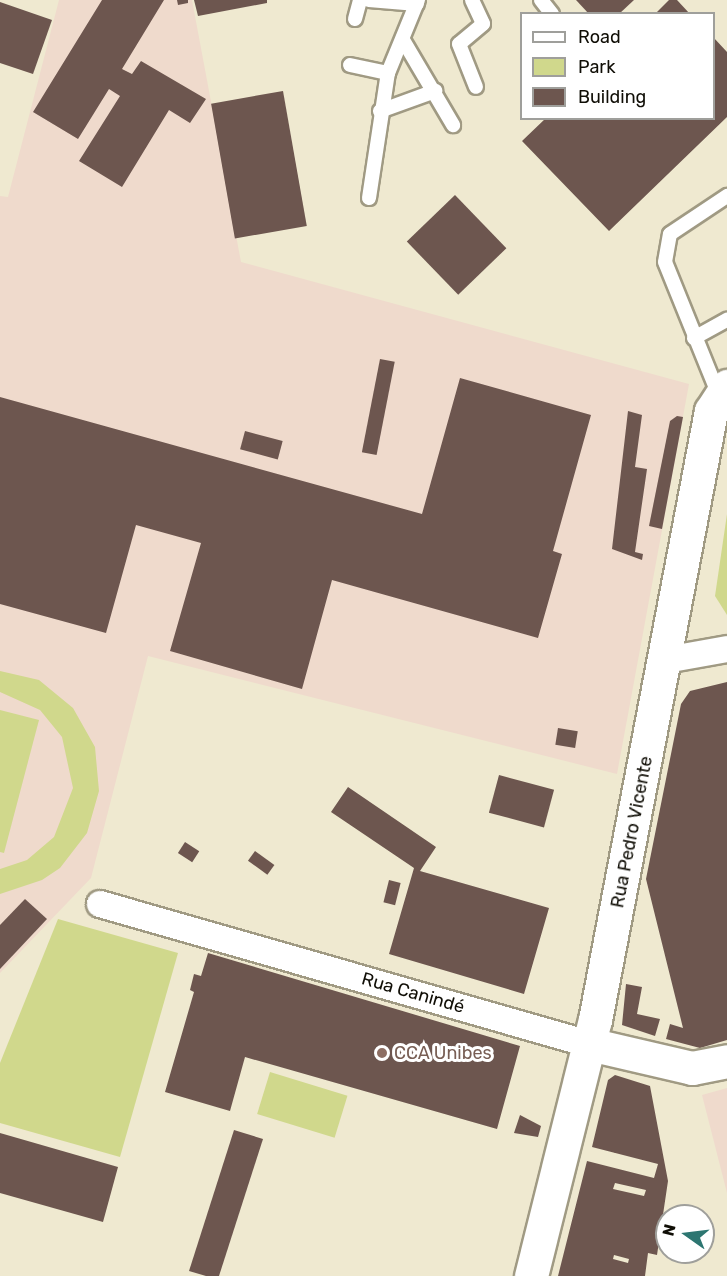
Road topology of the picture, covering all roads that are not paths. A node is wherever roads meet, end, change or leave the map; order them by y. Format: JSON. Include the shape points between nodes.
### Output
{"nodes":[{"id":1,"x":360,"y":0,"type":"edge"},
{"id":2,"x":369,"y":0,"type":"edge"},
{"id":3,"x":472,"y":0,"type":"edge"},
{"id":4,"x":541,"y":0,"type":"edge"},
{"id":5,"x":417,"y":2,"type":"edge"},
{"id":6,"x":550,"y":12,"type":"edge"},
{"id":7,"x":355,"y":19,"type":"dead end"},
{"id":8,"x":404,"y":40,"type":"junction"},
{"id":9,"x":350,"y":65,"type":"dead end"},
{"id":10,"x":388,"y":73,"type":"junction"},
{"id":11,"x":476,"y":87,"type":"dead end"},
{"id":12,"x":435,"y":92,"type":"junction"},
{"id":13,"x":380,"y":111,"type":"junction"},
{"id":14,"x":453,"y":125,"type":"dead end"},
{"id":15,"x":727,"y":196,"type":"edge"},
{"id":16,"x":369,"y":198,"type":"dead end"},
{"id":17,"x":727,"y":320,"type":"edge"},
{"id":18,"x":694,"y":338,"type":"junction"},
{"id":19,"x":723,"y":389,"type":"edge"},
{"id":20,"x":727,"y":649,"type":"edge"},
{"id":21,"x":666,"y":660,"type":"junction"},
{"id":22,"x":100,"y":904,"type":"dead end"},
{"id":23,"x":589,"y":1044,"type":"junction"},
{"id":24,"x":727,"y":1061,"type":"edge"},
{"id":25,"x":531,"y":1276,"type":"edge"}],
"edges":[{"from":1,"to":7,"type":"lane"},
{"from":2,"to":5,"type":"lane"},
{"from":3,"to":11,"type":"lane","via":[[483,24],[459,42]]},
{"from":4,"to":6,"type":"lane"},
{"from":5,"to":8,"type":"lane"},
{"from":8,"to":10,"type":"lane"},
{"from":8,"to":12,"type":"lane"},
{"from":9,"to":10,"type":"lane"},
{"from":10,"to":13,"type":"lane"},
{"from":12,"to":13,"type":"lane"},
{"from":12,"to":14,"type":"lane"},
{"from":13,"to":16,"type":"lane"},
{"from":15,"to":18,"type":"lane","via":[[670,234],[665,262]]},
{"from":17,"to":18,"type":"lane"},
{"from":18,"to":19,"type":"lane"},
{"from":19,"to":21,"type":"street","name":"Rua Pedro Vicente"},
{"from":20,"to":21,"type":"street"},
{"from":21,"to":23,"type":"street","name":"Rua Pedro Vicente"},
{"from":22,"to":23,"type":"street","name":"Rua Canindé"},
{"from":23,"to":24,"type":"street","name":"Rua Canindé","via":[[692,1068]]},
{"from":23,"to":25,"type":"street","name":"Rua Pedro Vicente"}]}
